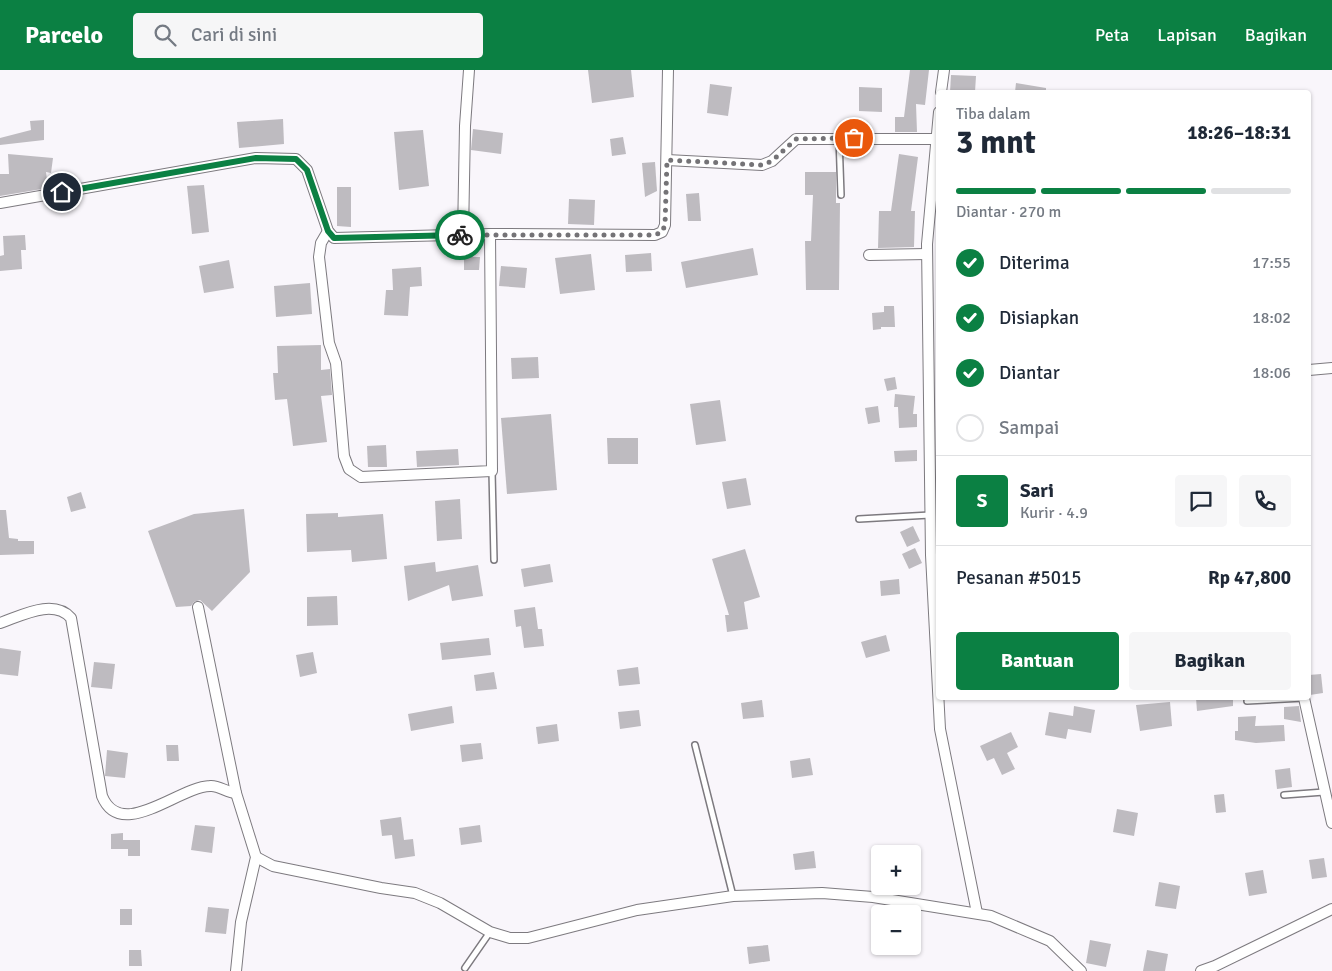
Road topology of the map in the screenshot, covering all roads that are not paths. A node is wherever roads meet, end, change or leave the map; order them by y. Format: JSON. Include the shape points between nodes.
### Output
{"nodes":[{"id":1,"x":469,"y":70,"type":"edge"},
{"id":2,"x":668,"y":70,"type":"edge"},
{"id":3,"x":944,"y":70,"type":"edge"},
{"id":4,"x":941,"y":90,"type":"edge"},
{"id":5,"x":936,"y":132,"type":"edge"},
{"id":6,"x":839,"y":138,"type":"junction"},
{"id":7,"x":935,"y":139,"type":"junction"},
{"id":8,"x":667,"y":160,"type":"junction"},
{"id":9,"x":841,"y":195,"type":"dead end"},
{"id":10,"x":0,"y":203,"type":"edge"},
{"id":11,"x":328,"y":231,"type":"junction"},
{"id":12,"x":490,"y":234,"type":"junction"},
{"id":13,"x":463,"y":235,"type":"junction"},
{"id":14,"x":928,"y":254,"type":"junction"},
{"id":15,"x":869,"y":255,"type":"dead end"},
{"id":16,"x":1332,"y":368,"type":"edge"},
{"id":17,"x":1311,"y":370,"type":"edge"},
{"id":18,"x":934,"y":387,"type":"edge"},
{"id":19,"x":492,"y":471,"type":"junction"},
{"id":20,"x":931,"y":515,"type":"junction"},
{"id":21,"x":859,"y":519,"type":"dead end"},
{"id":22,"x":494,"y":560,"type":"dead end"},
{"id":23,"x":198,"y":607,"type":"dead end"},
{"id":24,"x":0,"y":622,"type":"edge"},
{"id":25,"x":936,"y":634,"type":"edge"},
{"id":26,"x":939,"y":700,"type":"edge"},
{"id":27,"x":1266,"y":700,"type":"edge"},
{"id":28,"x":1304,"y":700,"type":"edge"},
{"id":29,"x":1247,"y":701,"type":"dead end"},
{"id":30,"x":695,"y":745,"type":"dead end"},
{"id":31,"x":1324,"y":792,"type":"junction"},
{"id":32,"x":236,"y":793,"type":"junction"},
{"id":33,"x":1284,"y":795,"type":"dead end"},
{"id":34,"x":1332,"y":823,"type":"edge"},
{"id":35,"x":256,"y":857,"type":"junction"},
{"id":36,"x":733,"y":896,"type":"junction"},
{"id":37,"x":1332,"y":909,"type":"edge"},
{"id":38,"x":977,"y":913,"type":"junction"},
{"id":39,"x":490,"y":932,"type":"junction"},
{"id":40,"x":465,"y":968,"type":"dead end"},
{"id":41,"x":236,"y":971,"type":"edge"},
{"id":42,"x":1081,"y":971,"type":"edge"},
{"id":43,"x":1201,"y":971,"type":"edge"}],
"edges":[{"from":1,"to":13,"type":"street"},
{"from":2,"to":8,"type":"street"},
{"from":3,"to":4,"type":"street"},
{"from":5,"to":7,"type":"street"},
{"from":6,"to":7,"type":"street"},
{"from":6,"to":8,"type":"street","via":[[796,139],[772,161],[762,165]]},
{"from":6,"to":9,"type":"lane"},
{"from":7,"to":14,"type":"street"},
{"from":8,"to":12,"type":"street","via":[[665,225],[662,232],[655,235]]},
{"from":10,"to":11,"type":"street","via":[[256,158],[296,159],[307,170]]},
{"from":11,"to":13,"type":"street","via":[[334,238]]},
{"from":11,"to":19,"type":"street","via":[[319,257],[329,344],[336,363],[344,456],[349,469],[361,477]]},
{"from":12,"to":13,"type":"street"},
{"from":12,"to":19,"type":"street"},
{"from":14,"to":15,"type":"street"},
{"from":14,"to":18,"type":"street"},
{"from":16,"to":17,"type":"street"},
{"from":18,"to":20,"type":"street"},
{"from":19,"to":22,"type":"lane"},
{"from":20,"to":21,"type":"lane"},
{"from":20,"to":25,"type":"street"},
{"from":23,"to":32,"type":"street"},
{"from":24,"to":32,"type":"street","via":[[49,608],[58,609],[70,618],[102,796],[109,810],[122,815],[133,814],[210,786]]},
{"from":26,"to":38,"type":"street","via":[[940,729]]},
{"from":27,"to":29,"type":"lane"},
{"from":28,"to":31,"type":"street"},
{"from":30,"to":36,"type":"lane"},
{"from":31,"to":33,"type":"lane"},
{"from":31,"to":34,"type":"street"},
{"from":32,"to":35,"type":"street"},
{"from":35,"to":39,"type":"street","via":[[273,866],[415,893],[440,903]]},
{"from":35,"to":41,"type":"street","via":[[241,922]]},
{"from":36,"to":38,"type":"street","via":[[822,893],[873,897]]},
{"from":36,"to":39,"type":"street","via":[[638,910],[528,938],[510,938]]},
{"from":37,"to":43,"type":"street"},
{"from":38,"to":42,"type":"street","via":[[1005,921],[1050,941]]},
{"from":39,"to":40,"type":"lane"}]}
